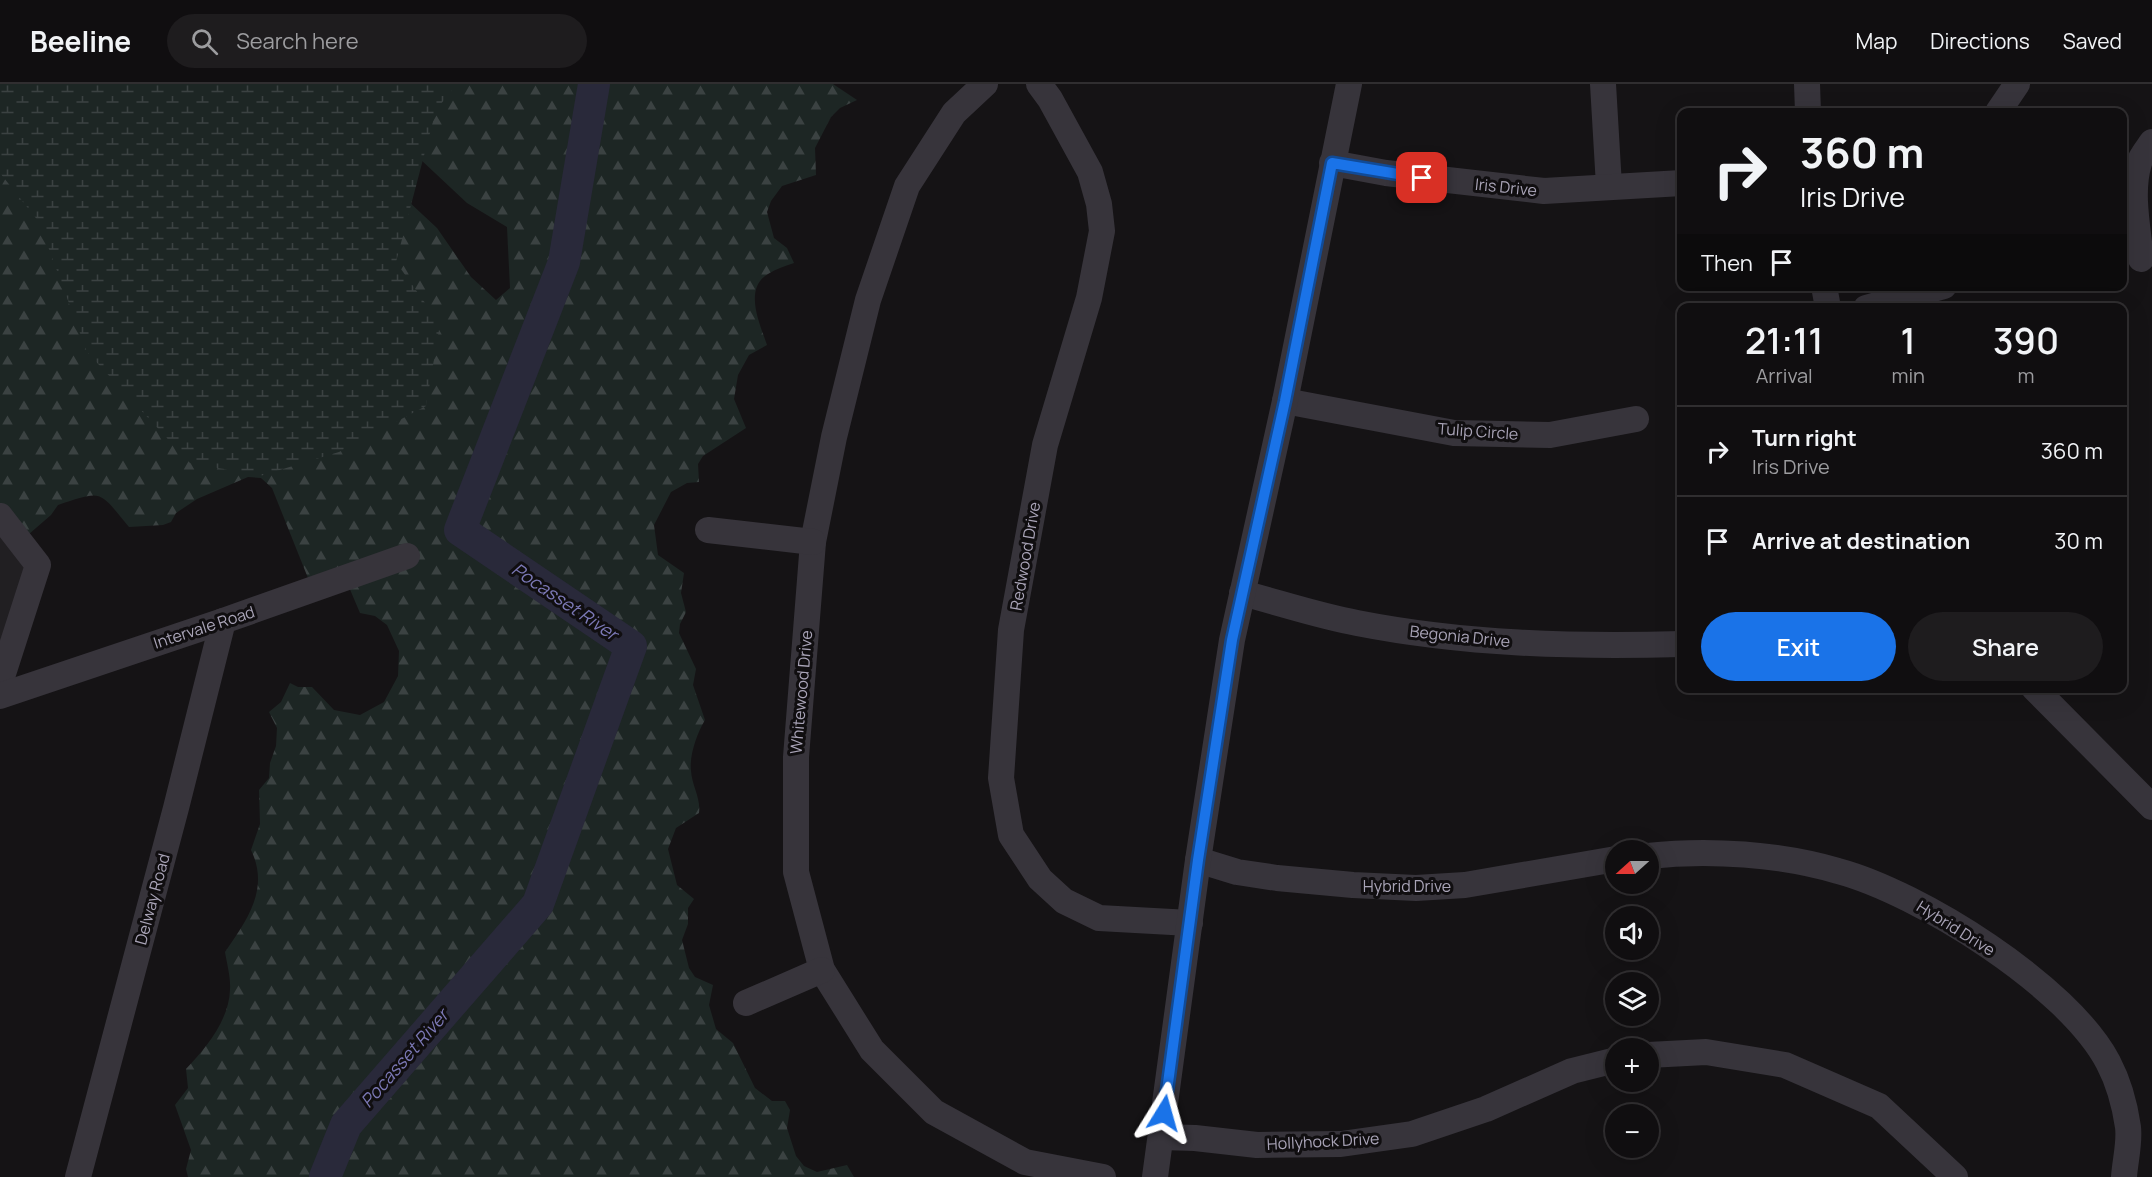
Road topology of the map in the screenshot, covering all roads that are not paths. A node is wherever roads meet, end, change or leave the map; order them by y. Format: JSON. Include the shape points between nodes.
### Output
{"nodes":[{"id":1,"x":985,"y":84,"type":"edge"},
{"id":2,"x":1039,"y":84,"type":"edge"},
{"id":3,"x":1349,"y":84,"type":"edge"},
{"id":4,"x":1604,"y":84,"type":"edge"},
{"id":5,"x":1808,"y":84,"type":"edge"},
{"id":6,"x":2017,"y":84,"type":"edge"},
{"id":7,"x":1808,"y":108,"type":"edge"},
{"id":8,"x":2001,"y":108,"type":"edge"},
{"id":9,"x":2152,"y":142,"type":"edge"},
{"id":10,"x":1332,"y":163,"type":"junction"},
{"id":11,"x":1677,"y":183,"type":"edge"},
{"id":12,"x":1609,"y":186,"type":"junction"},
{"id":13,"x":2138,"y":259,"type":"edge"},
{"id":14,"x":1926,"y":291,"type":"edge"},
{"id":15,"x":1884,"y":303,"type":"edge"},
{"id":16,"x":1285,"y":401,"type":"junction"},
{"id":17,"x":1636,"y":418,"type":"dead end"},
{"id":18,"x":0,"y":516,"type":"edge"},
{"id":19,"x":708,"y":530,"type":"dead end"},
{"id":20,"x":813,"y":542,"type":"junction"},
{"id":21,"x":407,"y":556,"type":"dead end"},
{"id":22,"x":1242,"y":593,"type":"junction"},
{"id":23,"x":223,"y":621,"type":"junction"},
{"id":24,"x":1677,"y":644,"type":"edge"},
{"id":25,"x":0,"y":683,"type":"edge"},
{"id":26,"x":2039,"y":693,"type":"edge"},
{"id":27,"x":0,"y":696,"type":"edge"},
{"id":28,"x":2151,"y":804,"type":"edge"},
{"id":29,"x":1659,"y":855,"type":"edge"},
{"id":30,"x":1198,"y":860,"type":"junction"},
{"id":31,"x":1605,"y":861,"type":"edge"},
{"id":32,"x":1190,"y":923,"type":"junction"},
{"id":33,"x":822,"y":970,"type":"junction"},
{"id":34,"x":746,"y":1003,"type":"dead end"},
{"id":35,"x":1659,"y":1054,"type":"edge"},
{"id":36,"x":1605,"y":1063,"type":"edge"},
{"id":37,"x":1161,"y":1137,"type":"junction"},
{"id":38,"x":78,"y":1177,"type":"edge"},
{"id":39,"x":1104,"y":1177,"type":"edge"},
{"id":40,"x":1155,"y":1177,"type":"edge"},
{"id":41,"x":1955,"y":1177,"type":"edge"},
{"id":42,"x":2124,"y":1177,"type":"edge"}],
"edges":[{"from":1,"to":20,"type":"street","name":"Whitewood Drive","via":[[954,113],[907,186],[866,311],[834,437]]},
{"from":2,"to":32,"type":"street","name":"Redwood Drive","via":[[1090,172],[1102,231],[1089,298],[1045,445],[1011,630],[1001,777],[1011,836],[1040,879],[1064,901],[1099,918]]},
{"from":3,"to":10,"type":"street"},
{"from":4,"to":12,"type":"street"},
{"from":5,"to":7,"type":"street"},
{"from":6,"to":8,"type":"street"},
{"from":9,"to":13,"type":"street","via":[[2139,161],[2136,182]]},
{"from":10,"to":12,"type":"street","name":"Iris Drive","via":[[1407,176],[1544,191]]},
{"from":10,"to":16,"type":"street"},
{"from":11,"to":12,"type":"street","name":"Iris Drive"},
{"from":14,"to":15,"type":"street"},
{"from":16,"to":17,"type":"street","name":"Tulip Circle","via":[[1454,433],[1550,435]]},
{"from":16,"to":22,"type":"street"},
{"from":18,"to":25,"type":"street","via":[[38,565]]},
{"from":19,"to":20,"type":"street"},
{"from":20,"to":33,"type":"street","name":"Whitewood Drive","via":[[796,757],[796,872]]},
{"from":21,"to":23,"type":"street","name":"Intervale Road"},
{"from":22,"to":24,"type":"street","name":"Begonia Drive","via":[[1357,623],[1486,642]]},
{"from":22,"to":30,"type":"street"},
{"from":23,"to":27,"type":"street","name":"Intervale Road"},
{"from":23,"to":38,"type":"street","name":"Delway Road"},
{"from":26,"to":28,"type":"street"},
{"from":29,"to":42,"type":"street","name":"Hybrid Drive","via":[[1760,857],[1840,871],[1929,909],[1996,952],[2055,997],[2108,1061],[2128,1129]]},
{"from":30,"to":31,"type":"street","name":"Hybrid Drive","via":[[1237,872],[1277,878],[1416,888],[1465,885]]},
{"from":30,"to":32,"type":"street"},
{"from":32,"to":37,"type":"street"},
{"from":33,"to":34,"type":"street"},
{"from":33,"to":39,"type":"street","name":"Whitewood Drive","via":[[872,1050],[934,1112],[1025,1162]]},
{"from":35,"to":41,"type":"street","via":[[1706,1052],[1785,1065],[1879,1106]]},
{"from":36,"to":37,"type":"street","name":"Hollyhock Drive","via":[[1572,1071],[1486,1109],[1412,1134],[1341,1144],[1257,1145]]},
{"from":37,"to":40,"type":"street"}]}
